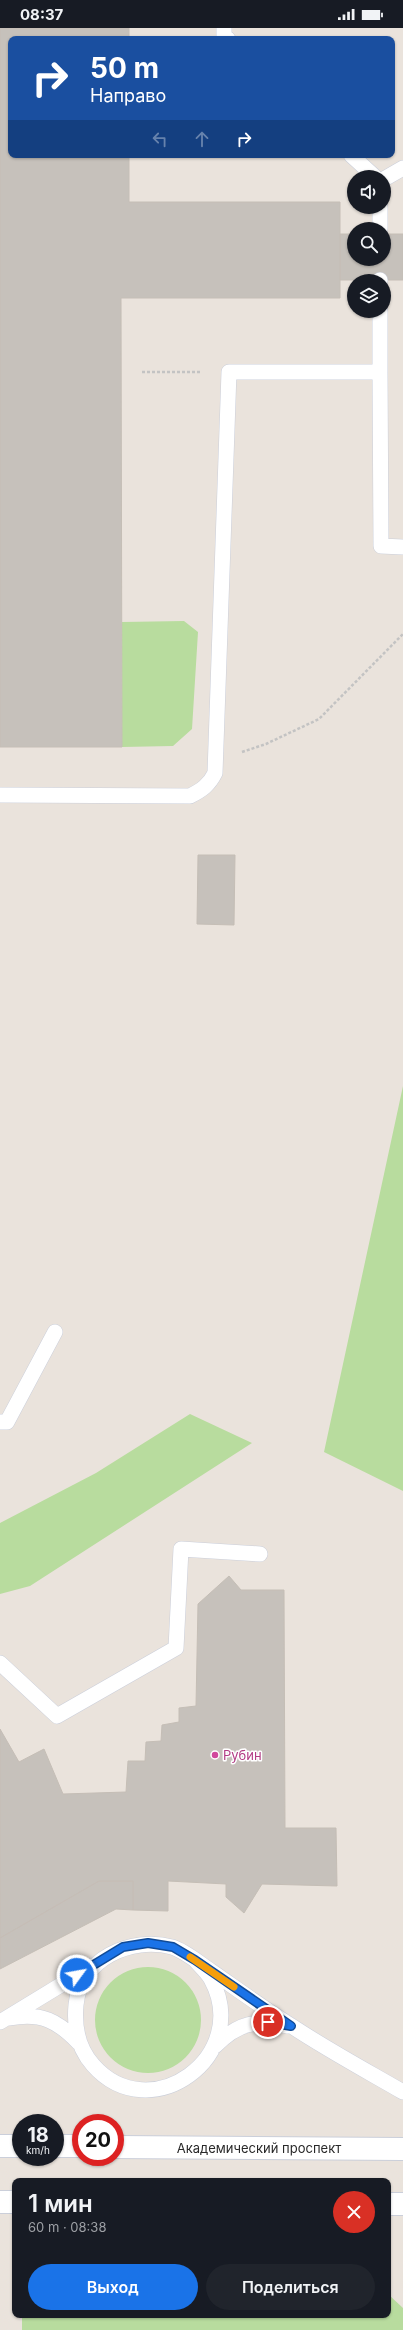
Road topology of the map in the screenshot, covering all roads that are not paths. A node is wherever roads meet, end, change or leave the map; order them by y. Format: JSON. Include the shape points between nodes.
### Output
{"nodes":[{"id":1,"x":354,"y":158,"type":"edge"},
{"id":2,"x":403,"y":168,"type":"edge"},
{"id":3,"x":367,"y":170,"type":"edge"},
{"id":4,"x":391,"y":175,"type":"edge"},
{"id":5,"x":380,"y":318,"type":"edge"},
{"id":6,"x":380,"y":372,"type":"junction"},
{"id":7,"x":403,"y":547,"type":"edge"},
{"id":8,"x":0,"y":794,"type":"edge"},
{"id":9,"x":55,"y":1332,"type":"dead end"},
{"id":10,"x":0,"y":1422,"type":"edge"},
{"id":11,"x":260,"y":1554,"type":"dead end"},
{"id":12,"x":0,"y":1663,"type":"edge"},
{"id":13,"x":101,"y":1960,"type":"junction"},
{"id":14,"x":195,"y":1960,"type":"junction"},
{"id":15,"x":2,"y":2020,"type":"edge"},
{"id":16,"x":291,"y":2026,"type":"junction"},
{"id":17,"x":80,"y":2043,"type":"junction"},
{"id":18,"x":215,"y":2046,"type":"junction"},
{"id":19,"x":403,"y":2092,"type":"edge"},
{"id":20,"x":0,"y":2146,"type":"edge"},
{"id":21,"x":12,"y":2146,"type":"edge"},
{"id":22,"x":124,"y":2147,"type":"edge"},
{"id":23,"x":403,"y":2148,"type":"edge"},
{"id":24,"x":0,"y":2202,"type":"edge"},
{"id":25,"x":12,"y":2202,"type":"edge"},
{"id":26,"x":391,"y":2204,"type":"edge"},
{"id":27,"x":403,"y":2204,"type":"edge"}],
"edges":[{"from":1,"to":3,"type":"lane"},
{"from":2,"to":4,"type":"lane"},
{"from":5,"to":6,"type":"lane"},
{"from":6,"to":7,"type":"lane","via":[[381,546]]},
{"from":6,"to":8,"type":"lane","via":[[229,372],[217,761],[215,773],[209,783],[190,796]]},
{"from":9,"to":10,"type":"lane","via":[[7,1422]]},
{"from":11,"to":12,"type":"lane","via":[[181,1549],[176,1648],[57,1716]]},
{"from":13,"to":14,"type":"lane","via":[[123,1947],[148,1943],[173,1947]]},
{"from":13,"to":15,"type":"lane"},
{"from":13,"to":17,"type":"lane","via":[[86,1977],[76,1998],[74,2021]]},
{"from":14,"to":16,"type":"lane"},
{"from":14,"to":18,"type":"lane","via":[[210,1978],[220,2000],[221,2024]]},
{"from":15,"to":17,"type":"lane","via":[[27,2015],[47,2019],[64,2027]]},
{"from":16,"to":18,"type":"lane","via":[[268,2022],[246,2025],[229,2032]]},
{"from":16,"to":19,"type":"lane"},
{"from":17,"to":18,"type":"lane","via":[[92,2064],[111,2080],[134,2088],[158,2089],[182,2081],[201,2067]]},
{"from":20,"to":21,"type":"main road"},
{"from":22,"to":23,"type":"main road","name":"Академический проспект"},
{"from":24,"to":25,"type":"main road"},
{"from":26,"to":27,"type":"main road"}]}
